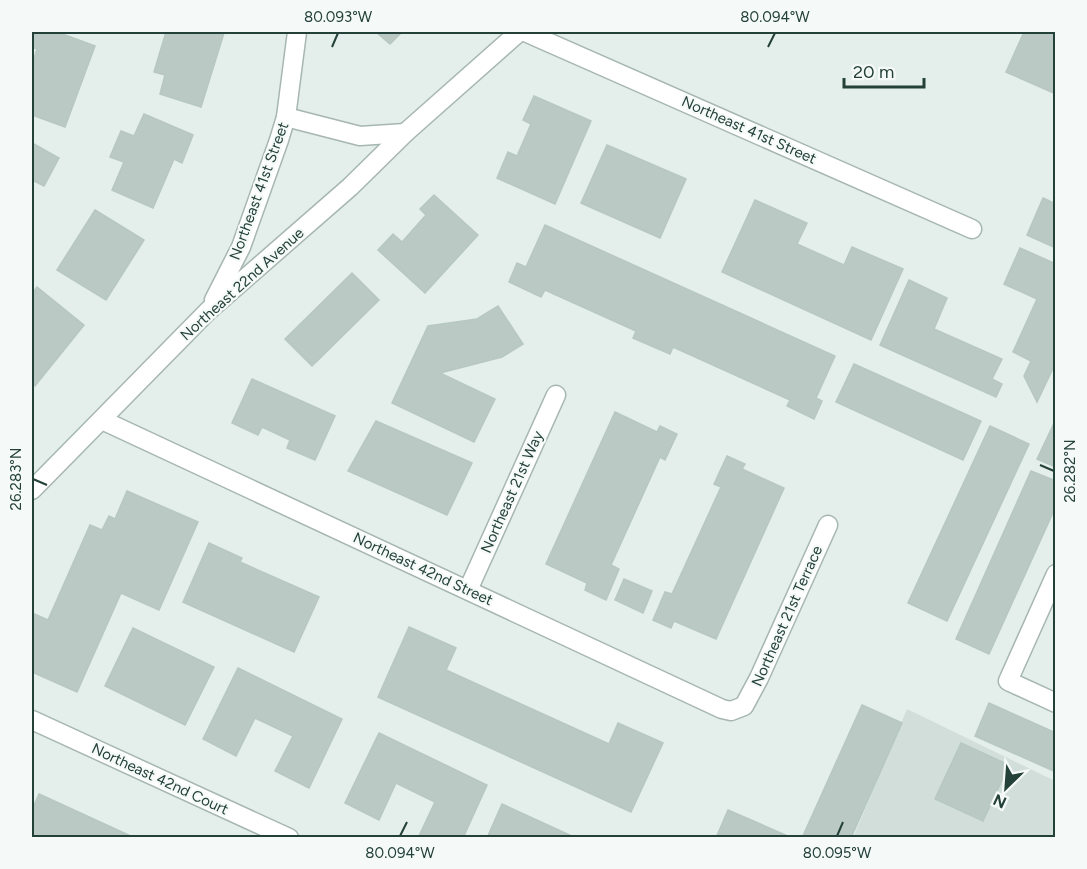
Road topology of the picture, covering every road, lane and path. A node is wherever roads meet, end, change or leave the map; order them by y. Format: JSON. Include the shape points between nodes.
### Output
{"nodes":[{"id":1,"x":297,"y":32,"type":"edge"},
{"id":2,"x":519,"y":32,"type":"edge"},
{"id":3,"x":525,"y":32,"type":"edge"},
{"id":4,"x":286,"y":117,"type":"junction"},
{"id":5,"x":405,"y":133,"type":"junction"},
{"id":6,"x":972,"y":229,"type":"dead end"},
{"id":7,"x":209,"y":310,"type":"junction"},
{"id":8,"x":556,"y":394,"type":"dead end"},
{"id":9,"x":102,"y":420,"type":"junction"},
{"id":10,"x":32,"y":490,"type":"edge"},
{"id":11,"x":828,"y":525,"type":"dead end"},
{"id":12,"x":1056,"y":574,"type":"edge"},
{"id":13,"x":468,"y":590,"type":"junction"},
{"id":14,"x":1056,"y":703,"type":"edge"},
{"id":15,"x":744,"y":706,"type":"joint"},
{"id":16,"x":32,"y":720,"type":"edge"},
{"id":17,"x":289,"y":837,"type":"edge"}],
"edges":[{"from":1,"to":4,"type":"street","name":"Northeast 41st Street"},
{"from":2,"to":5,"type":"street","name":"Northeast 22nd Avenue"},
{"from":3,"to":6,"type":"street","name":"Northeast 41st Street"},
{"from":4,"to":5,"type":"street","via":[[360,136]]},
{"from":4,"to":7,"type":"street","name":"Northeast 41st Street","via":[[241,247]]},
{"from":5,"to":7,"type":"street","name":"Northeast 22nd Avenue","via":[[350,187]]},
{"from":7,"to":9,"type":"street","name":"Northeast 22nd Avenue"},
{"from":8,"to":13,"type":"street","name":"Northeast 21st Way"},
{"from":9,"to":10,"type":"street","name":"Northeast 22nd Avenue"},
{"from":9,"to":13,"type":"street","name":"Northeast 42nd Street"},
{"from":11,"to":15,"type":"street","name":"Northeast 21st Terrace"},
{"from":12,"to":14,"type":"street","via":[[1008,681]]},
{"from":13,"to":15,"type":"street","name":"Northeast 42nd Street","via":[[722,709],[731,711]]},
{"from":16,"to":17,"type":"street","name":"Northeast 42nd Court"}]}
